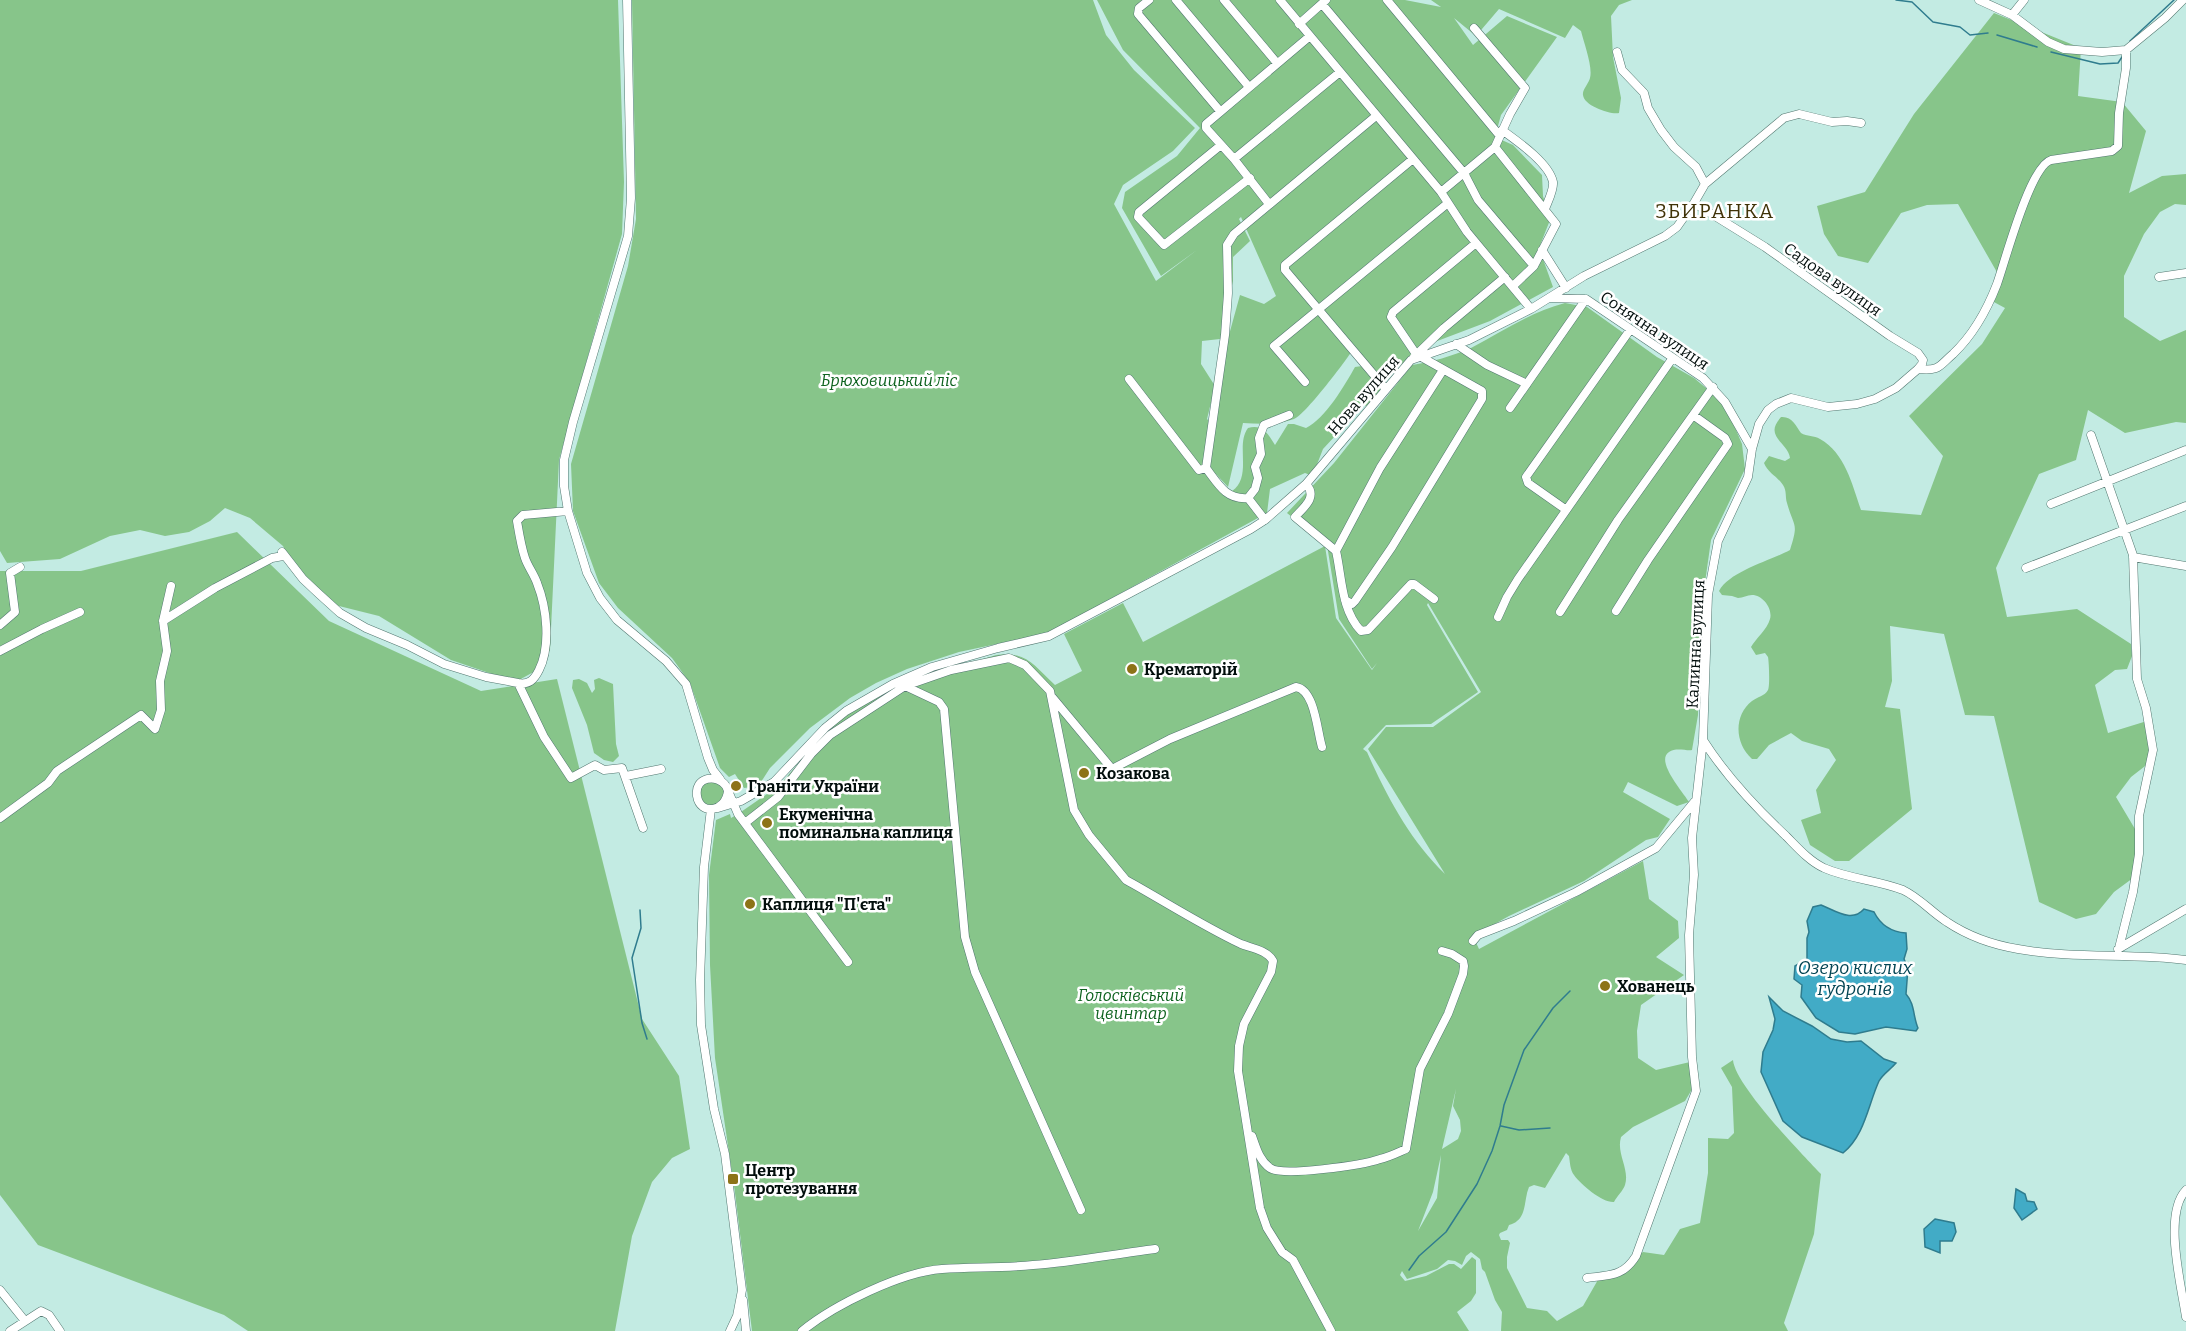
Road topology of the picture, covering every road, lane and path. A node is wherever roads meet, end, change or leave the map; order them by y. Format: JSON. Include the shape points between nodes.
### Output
{"nodes":[{"id":1,"x":627,"y":0,"type":"edge"},
{"id":2,"x":1149,"y":0,"type":"edge"},
{"id":3,"x":1176,"y":0,"type":"edge"},
{"id":4,"x":1224,"y":0,"type":"edge"},
{"id":5,"x":1280,"y":0,"type":"edge"},
{"id":6,"x":1387,"y":0,"type":"edge"},
{"id":7,"x":1979,"y":0,"type":"edge"},
{"id":8,"x":2024,"y":0,"type":"edge"},
{"id":9,"x":2183,"y":0,"type":"edge"},
{"id":10,"x":1324,"y":2,"type":"edge"},
{"id":11,"x":2012,"y":15,"type":"junction"},
{"id":12,"x":1299,"y":24,"type":"junction"},
{"id":13,"x":1474,"y":28,"type":"dead end"},
{"id":14,"x":1310,"y":36,"type":"junction"},
{"id":15,"x":2126,"y":50,"type":"junction"},
{"id":16,"x":1617,"y":51,"type":"dead end"},
{"id":17,"x":1277,"y":63,"type":"junction"},
{"id":18,"x":1340,"y":72,"type":"junction"},
{"id":19,"x":1249,"y":87,"type":"junction"},
{"id":20,"x":1220,"y":111,"type":"junction"},
{"id":21,"x":1376,"y":116,"type":"junction"},
{"id":22,"x":1861,"y":123,"type":"dead end"},
{"id":23,"x":1501,"y":133,"type":"junction"},
{"id":24,"x":1221,"y":145,"type":"junction"},
{"id":25,"x":1495,"y":147,"type":"junction"},
{"id":26,"x":1234,"y":159,"type":"junction"},
{"id":27,"x":1413,"y":159,"type":"junction"},
{"id":28,"x":1464,"y":173,"type":"junction"},
{"id":29,"x":1250,"y":178,"type":"junction"},
{"id":30,"x":1705,"y":184,"type":"junction"},
{"id":31,"x":1441,"y":192,"type":"junction"},
{"id":32,"x":1448,"y":203,"type":"junction"},
{"id":33,"x":1694,"y":203,"type":"junction"},
{"id":34,"x":1269,"y":204,"type":"junction"},
{"id":35,"x":1545,"y":209,"type":"junction"},
{"id":36,"x":1476,"y":243,"type":"junction"},
{"id":37,"x":1542,"y":250,"type":"junction"},
{"id":38,"x":1534,"y":266,"type":"junction"},
{"id":39,"x":2186,"y":273,"type":"edge"},
{"id":40,"x":1505,"y":277,"type":"junction"},
{"id":41,"x":2159,"y":277,"type":"dead end"},
{"id":42,"x":1513,"y":286,"type":"junction"},
{"id":43,"x":1574,"y":289,"type":"junction"},
{"id":44,"x":1586,"y":299,"type":"junction"},
{"id":45,"x":1319,"y":309,"type":"junction"},
{"id":46,"x":1531,"y":309,"type":"junction"},
{"id":47,"x":1630,"y":330,"type":"junction"},
{"id":48,"x":1456,"y":344,"type":"junction"},
{"id":49,"x":1416,"y":356,"type":"junction"},
{"id":50,"x":1672,"y":359,"type":"junction"},
{"id":51,"x":1918,"y":369,"type":"junction"},
{"id":52,"x":1443,"y":370,"type":"junction"},
{"id":53,"x":1129,"y":379,"type":"dead end"},
{"id":54,"x":1305,"y":382,"type":"dead end"},
{"id":55,"x":1527,"y":384,"type":"junction"},
{"id":56,"x":1713,"y":387,"type":"junction"},
{"id":57,"x":1385,"y":388,"type":"junction"},
{"id":58,"x":1510,"y":408,"type":"dead end"},
{"id":59,"x":1289,"y":415,"type":"dead end"},
{"id":60,"x":1693,"y":415,"type":"junction"},
{"id":61,"x":2091,"y":435,"type":"dead end"},
{"id":62,"x":1752,"y":449,"type":"junction"},
{"id":63,"x":2186,"y":450,"type":"edge"},
{"id":64,"x":1206,"y":468,"type":"junction"},
{"id":65,"x":2107,"y":480,"type":"junction"},
{"id":66,"x":1306,"y":484,"type":"junction"},
{"id":67,"x":1248,"y":498,"type":"junction"},
{"id":68,"x":2051,"y":504,"type":"dead end"},
{"id":69,"x":2186,"y":506,"type":"edge"},
{"id":70,"x":1565,"y":509,"type":"junction"},
{"id":71,"x":568,"y":511,"type":"junction"},
{"id":72,"x":1264,"y":520,"type":"junction"},
{"id":73,"x":2126,"y":531,"type":"junction"},
{"id":74,"x":1336,"y":551,"type":"junction"},
{"id":75,"x":2133,"y":557,"type":"junction"},
{"id":76,"x":2186,"y":566,"type":"edge"},
{"id":77,"x":20,"y":567,"type":"dead end"},
{"id":78,"x":2026,"y":568,"type":"dead end"},
{"id":79,"x":171,"y":586,"type":"dead end"},
{"id":80,"x":1434,"y":598,"type":"dead end"},
{"id":81,"x":1345,"y":600,"type":"junction"},
{"id":82,"x":1616,"y":611,"type":"dead end"},
{"id":83,"x":80,"y":612,"type":"dead end"},
{"id":84,"x":1560,"y":612,"type":"dead end"},
{"id":85,"x":1498,"y":617,"type":"dead end"},
{"id":86,"x":163,"y":621,"type":"junction"},
{"id":87,"x":0,"y":625,"type":"edge"},
{"id":88,"x":0,"y":651,"type":"edge"},
{"id":89,"x":518,"y":682,"type":"junction"},
{"id":90,"x":905,"y":686,"type":"junction"},
{"id":91,"x":1051,"y":696,"type":"junction"},
{"id":92,"x":1703,"y":740,"type":"junction"},
{"id":93,"x":1322,"y":747,"type":"dead end"},
{"id":94,"x":708,"y":758,"type":"junction"},
{"id":95,"x":661,"y":769,"type":"dead end"},
{"id":96,"x":626,"y":776,"type":"junction"},
{"id":97,"x":720,"y":780,"type":"junction"},
{"id":98,"x":700,"y":783,"type":"junction"},
{"id":99,"x":728,"y":791,"type":"junction"},
{"id":100,"x":1696,"y":800,"type":"junction"},
{"id":101,"x":733,"y":804,"type":"junction"},
{"id":102,"x":714,"y":809,"type":"junction"},
{"id":103,"x":0,"y":818,"type":"edge"},
{"id":104,"x":745,"y":823,"type":"junction"},
{"id":105,"x":644,"y":828,"type":"dead end"},
{"id":106,"x":2186,"y":909,"type":"edge"},
{"id":107,"x":1473,"y":940,"type":"dead end"},
{"id":108,"x":2119,"y":948,"type":"junction"},
{"id":109,"x":1442,"y":951,"type":"dead end"},
{"id":110,"x":1471,"y":954,"type":"dead end"},
{"id":111,"x":2115,"y":956,"type":"junction"},
{"id":112,"x":2186,"y":960,"type":"edge"},
{"id":113,"x":1462,"y":961,"type":"junction"},
{"id":114,"x":848,"y":962,"type":"dead end"},
{"id":115,"x":1245,"y":1117,"type":"junction"},
{"id":116,"x":2186,"y":1190,"type":"edge"},
{"id":117,"x":1081,"y":1210,"type":"dead end"},
{"id":118,"x":1155,"y":1249,"type":"dead end"},
{"id":119,"x":1587,"y":1278,"type":"dead end"},
{"id":120,"x":0,"y":1290,"type":"edge"},
{"id":121,"x":742,"y":1290,"type":"junction"},
{"id":122,"x":2186,"y":1317,"type":"edge"},
{"id":123,"x":25,"y":1321,"type":"junction"},
{"id":124,"x":10,"y":1331,"type":"edge"},
{"id":125,"x":60,"y":1331,"type":"edge"},
{"id":126,"x":730,"y":1331,"type":"edge"},
{"id":127,"x":746,"y":1331,"type":"edge"},
{"id":128,"x":802,"y":1331,"type":"edge"},
{"id":129,"x":1330,"y":1331,"type":"edge"}],
"edges":[{"from":1,"to":71,"type":"street","via":[[631,198],[628,236],[564,460]]},
{"from":2,"to":20,"type":"street","via":[[1138,14]]},
{"from":3,"to":19,"type":"street"},
{"from":4,"to":17,"type":"street"},
{"from":5,"to":12,"type":"street"},
{"from":6,"to":23,"type":"street"},
{"from":7,"to":11,"type":"street"},
{"from":8,"to":11,"type":"street"},
{"from":9,"to":15,"type":"street"},
{"from":10,"to":12,"type":"street"},
{"from":10,"to":28,"type":"street"},
{"from":11,"to":15,"type":"street","via":[[2064,49]]},
{"from":12,"to":14,"type":"street"},
{"from":13,"to":23,"type":"street","via":[[1525,88]]},
{"from":14,"to":17,"type":"street"},
{"from":14,"to":18,"type":"street"},
{"from":15,"to":51,"type":"street","via":[[2118,146],[2112,151],[2044,164],[2021,209],[1996,286],[1973,332],[1941,367],[1934,371]]},
{"from":16,"to":30,"type":"street","via":[[1622,70],[1644,93],[1661,130],[1696,167]]},
{"from":17,"to":19,"type":"street"},
{"from":18,"to":21,"type":"street"},
{"from":18,"to":26,"type":"street"},
{"from":19,"to":20,"type":"street"},
{"from":20,"to":24,"type":"street","via":[[1206,128]]},
{"from":21,"to":27,"type":"street"},
{"from":21,"to":34,"type":"street"},
{"from":22,"to":30,"type":"street","via":[[1832,122],[1799,114],[1784,118]]},
{"from":23,"to":25,"type":"street"},
{"from":23,"to":35,"type":"street","via":[[1531,154],[1550,174],[1553,184]]},
{"from":24,"to":26,"type":"street"},
{"from":24,"to":29,"type":"street","via":[[1139,212],[1138,217],[1164,245]]},
{"from":25,"to":28,"type":"street"},
{"from":25,"to":35,"type":"street"},
{"from":26,"to":29,"type":"street"},
{"from":27,"to":31,"type":"street"},
{"from":27,"to":45,"type":"street","via":[[1285,265],[1285,270]]},
{"from":28,"to":31,"type":"street"},
{"from":28,"to":38,"type":"street","via":[[1478,200]]},
{"from":29,"to":34,"type":"street"},
{"from":30,"to":33,"type":"street","name":"Нова вулиця"},
{"from":31,"to":32,"type":"street"},
{"from":32,"to":36,"type":"street"},
{"from":32,"to":45,"type":"street"},
{"from":33,"to":43,"type":"street","name":"Нова вулиця","via":[[1677,227],[1665,236]]},
{"from":33,"to":51,"type":"street","name":"Садова вулиця","via":[[1918,353],[1923,360]]},
{"from":34,"to":64,"type":"street","via":[[1227,245],[1225,335]]},
{"from":35,"to":37,"type":"street","via":[[1556,224]]},
{"from":36,"to":40,"type":"street"},
{"from":36,"to":49,"type":"street","via":[[1393,312],[1391,317]]},
{"from":37,"to":38,"type":"street"},
{"from":37,"to":43,"type":"street"},
{"from":38,"to":42,"type":"street"},
{"from":39,"to":41,"type":"street"},
{"from":40,"to":42,"type":"street"},
{"from":40,"to":49,"type":"street"},
{"from":42,"to":46,"type":"street"},
{"from":43,"to":44,"type":"street","name":"Сонячна вулиця"},
{"from":43,"to":46,"type":"street","name":"Нова вулиця"},
{"from":44,"to":47,"type":"street","name":"Сонячна вулиця"},
{"from":44,"to":55,"type":"street"},
{"from":45,"to":54,"type":"street","via":[[1274,346]]},
{"from":45,"to":57,"type":"street"},
{"from":46,"to":48,"type":"street","name":"Нова вулиця"},
{"from":47,"to":50,"type":"street","name":"Сонячна вулиця"},
{"from":47,"to":70,"type":"street","via":[[1526,477],[1528,483]]},
{"from":48,"to":49,"type":"street","name":"Нова вулиця"},
{"from":48,"to":55,"type":"street"},
{"from":49,"to":52,"type":"street"},
{"from":49,"to":57,"type":"street","name":"Нова вулиця"},
{"from":50,"to":56,"type":"street","name":"Сонячна вулиця"},
{"from":50,"to":70,"type":"street"},
{"from":51,"to":62,"type":"street","via":[[1896,388],[1857,404],[1828,406],[1791,398],[1776,404],[1759,424]]},
{"from":52,"to":74,"type":"street","via":[[1380,468]]},
{"from":52,"to":81,"type":"street","via":[[1482,391],[1482,399],[1392,547],[1355,601],[1352,604]]},
{"from":53,"to":64,"type":"street","via":[[1199,470]]},
{"from":55,"to":58,"type":"street"},
{"from":56,"to":60,"type":"street"},
{"from":56,"to":62,"type":"street","name":"Сонячна вулиця"},
{"from":57,"to":66,"type":"street","name":"Нова вулиця"},
{"from":59,"to":67,"type":"street","via":[[1264,425],[1259,438],[1261,454],[1255,466],[1258,478]]},
{"from":60,"to":82,"type":"street","via":[[1728,444]]},
{"from":60,"to":84,"type":"street","via":[[1607,536]]},
{"from":61,"to":65,"type":"street"},
{"from":62,"to":92,"type":"street","name":"Калинна вулиця","via":[[1748,477],[1718,541],[1708,596]]},
{"from":63,"to":65,"type":"street"},
{"from":64,"to":67,"type":"street","via":[[1221,488],[1236,499]]},
{"from":65,"to":68,"type":"street"},
{"from":65,"to":73,"type":"street"},
{"from":66,"to":72,"type":"street","name":"Нова вулиця"},
{"from":66,"to":74,"type":"street","via":[[1311,489],[1310,501],[1295,517]]},
{"from":67,"to":72,"type":"street"},
{"from":69,"to":73,"type":"street"},
{"from":70,"to":85,"type":"street"},
{"from":71,"to":89,"type":"street","via":[[523,515],[517,521],[525,558],[542,600],[546,646],[532,681]]},
{"from":71,"to":94,"type":"street","via":[[587,573],[600,598],[617,620],[666,661],[686,684]]},
{"from":72,"to":101,"type":"street","name":"Нова вулиця","via":[[1049,636],[941,664],[893,684],[825,728],[774,782]]},
{"from":73,"to":75,"type":"street"},
{"from":73,"to":78,"type":"street"},
{"from":74,"to":81,"type":"street"},
{"from":75,"to":76,"type":"street"},
{"from":75,"to":108,"type":"street","via":[[2137,679],[2153,750],[2139,816],[2133,892]]},
{"from":77,"to":87,"type":"street","via":[[10,573],[15,612]]},
{"from":79,"to":86,"type":"street"},
{"from":80,"to":81,"type":"street","via":[[1411,584],[1364,632],[1358,628]]},
{"from":83,"to":88,"type":"street"},
{"from":86,"to":89,"type":"street","via":[[215,588],[282,554],[318,594],[366,628],[444,664]]},
{"from":86,"to":103,"type":"street","via":[[167,651],[160,681],[161,710],[154,729],[141,715],[57,771],[48,783]]},
{"from":89,"to":96,"type":"street","via":[[544,737],[571,778],[595,765],[604,770],[622,768]]},
{"from":90,"to":91,"type":"street","via":[[951,670],[1009,658],[1025,665]]},
{"from":90,"to":104,"type":"street","via":[[830,735],[778,797]]},
{"from":90,"to":117,"type":"street","via":[[944,708],[967,946]]},
{"from":91,"to":93,"type":"street","via":[[1112,769],[1170,739],[1296,687],[1311,700]]},
{"from":91,"to":115,"type":"street","via":[[1074,810],[1126,880],[1267,954],[1273,961],[1244,1024],[1239,1046],[1238,1071]]},
{"from":92,"to":100,"type":"street","name":"Калинна вулиця"},
{"from":92,"to":111,"type":"street","via":[[1759,811],[1821,867],[1902,890],[1975,938],[2018,949]]},
{"from":94,"to":97,"type":"street"},
{"from":94,"to":98,"type":"street","via":[[707,773]]},
{"from":95,"to":96,"type":"street"},
{"from":96,"to":105,"type":"street"},
{"from":97,"to":98,"type":"street","via":[[710,778]]},
{"from":97,"to":99,"type":"street"},
{"from":98,"to":102,"type":"street","via":[[697,798],[703,806]]},
{"from":99,"to":101,"type":"street"},
{"from":99,"to":102,"type":"street","via":[[726,802]]},
{"from":100,"to":107,"type":"street","via":[[1656,848]]},
{"from":100,"to":119,"type":"street","name":"Калинна вулиця","via":[[1689,935],[1696,1091],[1636,1256],[1630,1266],[1617,1274]]},
{"from":101,"to":102,"type":"street","name":"Нова вулиця"},
{"from":101,"to":104,"type":"street"},
{"from":102,"to":121,"type":"street","via":[[704,867],[701,1025],[725,1154]]},
{"from":104,"to":114,"type":"street"},
{"from":106,"to":108,"type":"street"},
{"from":108,"to":111,"type":"street"},
{"from":109,"to":113,"type":"street"},
{"from":110,"to":113,"type":"street"},
{"from":111,"to":112,"type":"street"},
{"from":113,"to":115,"type":"street","via":[[1464,968],[1448,1014],[1420,1069],[1406,1149],[1363,1163],[1277,1171],[1260,1156]]},
{"from":115,"to":129,"type":"street","via":[[1267,1228],[1282,1252],[1293,1260]]},
{"from":116,"to":122,"type":"street","via":[[2175,1211],[2174,1234]]},
{"from":118,"to":128,"type":"street","via":[[1047,1264],[932,1270],[856,1297]]},
{"from":120,"to":123,"type":"street"},
{"from":121,"to":126,"type":"street"},
{"from":121,"to":127,"type":"street"},
{"from":123,"to":124,"type":"street"},
{"from":123,"to":125,"type":"street","via":[[45,1311]]}]}
